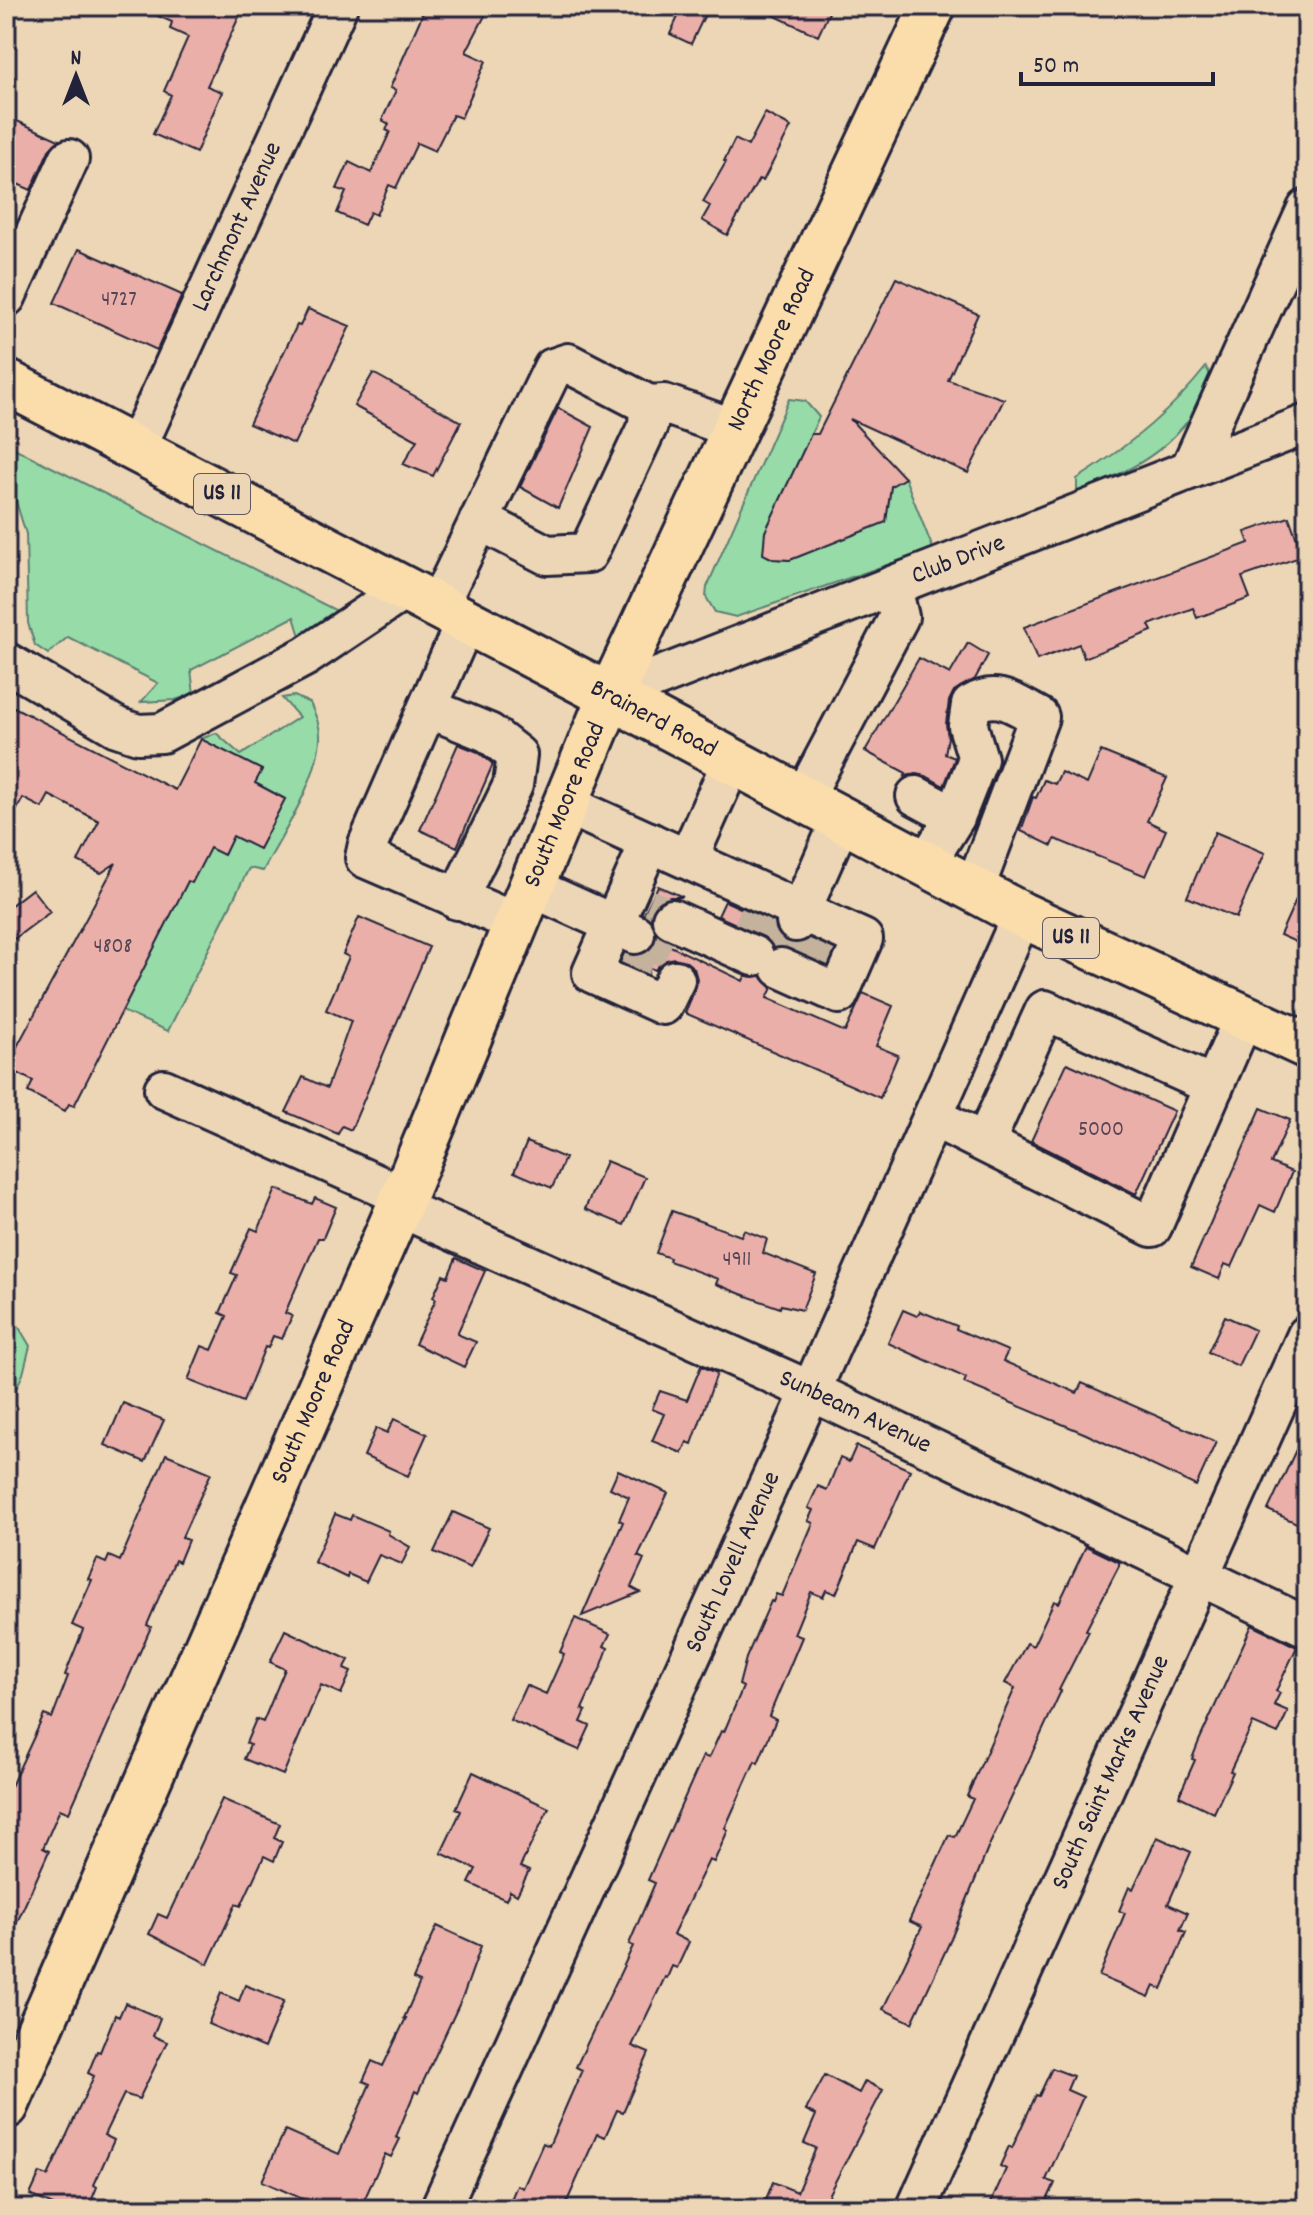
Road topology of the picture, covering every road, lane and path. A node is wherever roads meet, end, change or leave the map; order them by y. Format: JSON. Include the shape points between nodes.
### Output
{"nodes":[{"id":1,"x":338,"y":6,"type":"edge"},
{"id":2,"x":933,"y":6,"type":"edge"},
{"id":3,"x":69,"y":159,"type":"dead end"},
{"id":4,"x":1307,"y":209,"type":"edge"},
{"id":5,"x":6,"y":297,"type":"edge"},
{"id":6,"x":6,"y":382,"type":"edge"},
{"id":7,"x":649,"y":405,"type":"junction"},
{"id":8,"x":1307,"y":424,"type":"edge"},
{"id":9,"x":735,"y":429,"type":"junction"},
{"id":10,"x":136,"y":449,"type":"junction"},
{"id":11,"x":1190,"y":469,"type":"junction"},
{"id":12,"x":479,"y":520,"type":"junction"},
{"id":13,"x":892,"y":587,"type":"junction"},
{"id":14,"x":437,"y":605,"type":"junction"},
{"id":15,"x":6,"y":662,"type":"edge"},
{"id":16,"x":610,"y":696,"type":"junction"},
{"id":17,"x":428,"y":708,"type":"junction"},
{"id":18,"x":732,"y":761,"type":"junction"},
{"id":19,"x":916,"y":796,"type":"dead end"},
{"id":20,"x":803,"y":799,"type":"junction"},
{"id":21,"x":565,"y":804,"type":"junction"},
{"id":22,"x":955,"y":817,"type":"junction"},
{"id":23,"x":841,"y":820,"type":"junction"},
{"id":24,"x":650,"y":842,"type":"junction"},
{"id":25,"x":688,"y":859,"type":"junction"},
{"id":26,"x":925,"y":865,"type":"junction"},
{"id":27,"x":723,"y":875,"type":"junction"},
{"id":28,"x":974,"y":890,"type":"junction"},
{"id":29,"x":457,"y":900,"type":"junction"},
{"id":30,"x":523,"y":905,"type":"junction"},
{"id":31,"x":1022,"y":915,"type":"junction"},
{"id":32,"x":787,"y":937,"type":"junction"},
{"id":33,"x":650,"y":943,"type":"junction"},
{"id":34,"x":1244,"y":1017,"type":"junction"},
{"id":35,"x":1307,"y":1046,"type":"edge"},
{"id":36,"x":1214,"y":1086,"type":"junction"},
{"id":37,"x":164,"y":1089,"type":"dead end"},
{"id":38,"x":933,"y":1117,"type":"junction"},
{"id":39,"x":985,"y":1142,"type":"junction"},
{"id":40,"x":401,"y":1202,"type":"junction"},
{"id":41,"x":1307,"y":1335,"type":"edge"},
{"id":42,"x":811,"y":1391,"type":"junction"},
{"id":43,"x":1199,"y":1577,"type":"junction"},
{"id":44,"x":1307,"y":1627,"type":"edge"},
{"id":45,"x":6,"y":2106,"type":"edge"},
{"id":46,"x":440,"y":2209,"type":"edge"},
{"id":47,"x":916,"y":2209,"type":"edge"}],
"edges":[{"from":1,"to":10,"type":"street","name":"Larchmont Avenue"},
{"from":2,"to":9,"type":"main road","name":"North Moore Road"},
{"from":3,"to":5,"type":"street"},
{"from":4,"to":11,"type":"street"},
{"from":6,"to":10,"type":"main road","name":"Brainerd Road","number":"US 11"},
{"from":7,"to":9,"type":"street","via":[[664,404]]},
{"from":7,"to":12,"type":"street","via":[[568,363],[553,368]]},
{"from":7,"to":12,"type":"street","via":[[648,425],[588,553],[547,555]]},
{"from":8,"to":11,"type":"street","name":"Club Drive"},
{"from":9,"to":16,"type":"main road","name":"North Moore Road"},
{"from":10,"to":14,"type":"main road","name":"Brainerd Road","number":"US 11"},
{"from":11,"to":13,"type":"street","name":"Club Drive"},
{"from":12,"to":14,"type":"street"},
{"from":13,"to":16,"type":"street","name":"Club Drive"},
{"from":13,"to":20,"type":"street","via":[[899,617]]},
{"from":14,"to":15,"type":"street","via":[[306,656],[162,733],[138,734],[117,727]]},
{"from":14,"to":16,"type":"main road","name":"Brainerd Road","number":"US 11"},
{"from":14,"to":17,"type":"street"},
{"from":16,"to":18,"type":"main road","name":"Brainerd Road","number":"US 11"},
{"from":16,"to":21,"type":"main road","name":"South Moore Road"},
{"from":17,"to":29,"type":"street","via":[[489,733],[517,755],[513,785]]},
{"from":17,"to":29,"type":"street","via":[[365,858]]},
{"from":18,"to":20,"type":"main road","name":"Brainerd Road","number":"US 11"},
{"from":18,"to":25,"type":"street"},
{"from":19,"to":22,"type":"street"},
{"from":20,"to":23,"type":"main road","name":"Brainerd Road","number":"US 11"},
{"from":21,"to":24,"type":"street"},
{"from":21,"to":30,"type":"main road","name":"South Moore Road"},
{"from":22,"to":26,"type":"street"},
{"from":22,"to":28,"type":"street","via":[[978,759],[968,726],[971,705],[984,697],[1001,698],[1039,717]]},
{"from":23,"to":26,"type":"main road","name":"Brainerd Road","number":"US 11"},
{"from":23,"to":32,"type":"street"},
{"from":24,"to":25,"type":"street"},
{"from":24,"to":33,"type":"street"},
{"from":25,"to":27,"type":"street"},
{"from":26,"to":28,"type":"main road","name":"Brainerd Road","number":"US 11"},
{"from":27,"to":32,"type":"street"},
{"from":27,"to":33,"type":"street"},
{"from":28,"to":31,"type":"main road","name":"Brainerd Road","number":"US 11"},
{"from":29,"to":30,"type":"street"},
{"from":30,"to":33,"type":"street"},
{"from":30,"to":40,"type":"main road","name":"South Moore Road"},
{"from":31,"to":34,"type":"main road","name":"Brainerd Road","number":"US 11"},
{"from":31,"to":38,"type":"street","name":"South Lovell Avenue"},
{"from":32,"to":33,"type":"street"},
{"from":34,"to":35,"type":"main road","name":"Brainerd Road","number":"US 11"},
{"from":34,"to":36,"type":"street"},
{"from":36,"to":39,"type":"street","via":[[1045,1010]]},
{"from":36,"to":39,"type":"street","via":[[1152,1227]]},
{"from":37,"to":40,"type":"street","name":"Sunbeam Avenue"},
{"from":38,"to":39,"type":"street"},
{"from":38,"to":42,"type":"street","name":"South Lovell Avenue"},
{"from":40,"to":42,"type":"street","name":"Sunbeam Avenue"},
{"from":40,"to":45,"type":"main road","name":"South Moore Road"},
{"from":41,"to":43,"type":"street","name":"South Saint Marks Avenue"},
{"from":42,"to":43,"type":"street","name":"Sunbeam Avenue"},
{"from":42,"to":46,"type":"street","name":"South Lovell Avenue"},
{"from":43,"to":44,"type":"street","name":"Sunbeam Avenue"},
{"from":43,"to":47,"type":"street","name":"South Saint Marks Avenue"}]}
